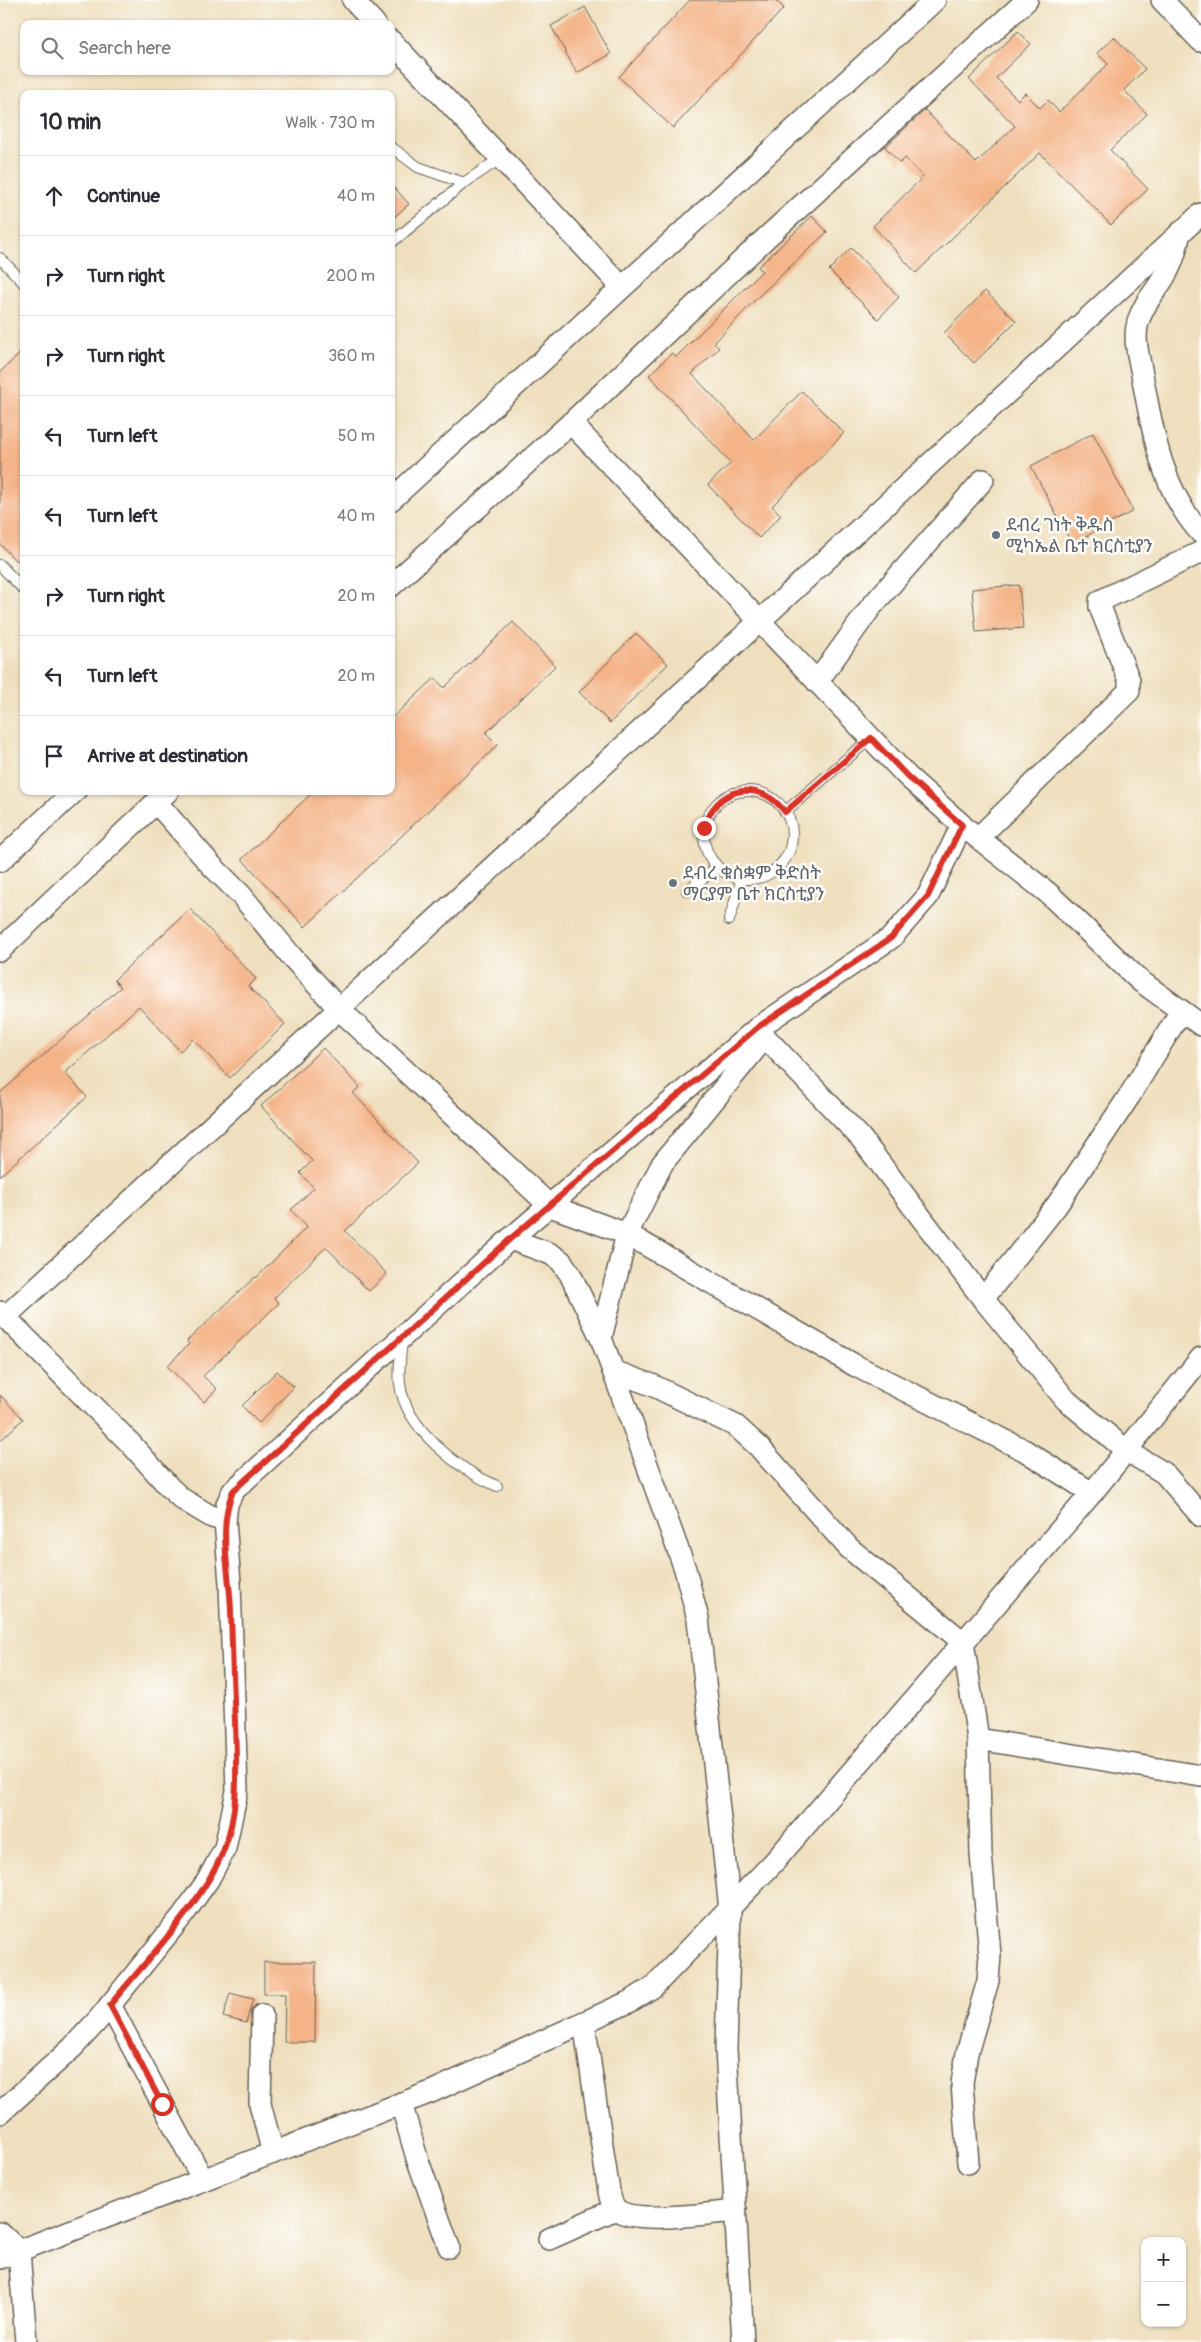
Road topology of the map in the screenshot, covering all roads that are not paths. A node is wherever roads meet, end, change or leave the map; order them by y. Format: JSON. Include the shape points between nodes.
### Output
{"nodes":[{"id":1,"x":352,"y":0,"type":"edge"},
{"id":2,"x":935,"y":0,"type":"edge"},
{"id":3,"x":1027,"y":0,"type":"edge"},
{"id":4,"x":1162,"y":0,"type":"edge"},
{"id":5,"x":371,"y":20,"type":"edge"},
{"id":6,"x":1201,"y":41,"type":"edge"},
{"id":7,"x":395,"y":45,"type":"edge"},
{"id":8,"x":395,"y":150,"type":"edge"},
{"id":9,"x":501,"y":158,"type":"junction"},
{"id":10,"x":464,"y":183,"type":"junction"},
{"id":11,"x":1201,"y":214,"type":"edge"},
{"id":12,"x":1180,"y":233,"type":"junction"},
{"id":13,"x":395,"y":240,"type":"edge"},
{"id":14,"x":0,"y":258,"type":"edge"},
{"id":15,"x":20,"y":279,"type":"edge"},
{"id":16,"x":621,"y":286,"type":"junction"},
{"id":17,"x":571,"y":423,"type":"junction"},
{"id":18,"x":982,"y":480,"type":"dead end"},
{"id":19,"x":395,"y":496,"type":"edge"},
{"id":20,"x":1201,"y":533,"type":"edge"},
{"id":21,"x":1201,"y":552,"type":"edge"},
{"id":22,"x":0,"y":565,"type":"edge"},
{"id":23,"x":395,"y":582,"type":"edge"},
{"id":24,"x":20,"y":586,"type":"edge"},
{"id":25,"x":760,"y":621,"type":"junction"},
{"id":26,"x":817,"y":682,"type":"junction"},
{"id":27,"x":871,"y":738,"type":"junction"},
{"id":28,"x":71,"y":795,"type":"edge"},
{"id":29,"x":162,"y":797,"type":"edge"},
{"id":30,"x":785,"y":812,"type":"junction"},
{"id":31,"x":962,"y":825,"type":"junction"},
{"id":32,"x":978,"y":838,"type":"junction"},
{"id":33,"x":0,"y":861,"type":"edge"},
{"id":34,"x":717,"y":867,"type":"junction"},
{"id":35,"x":742,"y":879,"type":"junction"},
{"id":36,"x":687,"y":891,"type":"dead end"},
{"id":37,"x":729,"y":920,"type":"dead end"},
{"id":38,"x":0,"y":950,"type":"edge"},
{"id":39,"x":339,"y":1009,"type":"junction"},
{"id":40,"x":1181,"y":1011,"type":"junction"},
{"id":41,"x":1201,"y":1025,"type":"edge"},
{"id":42,"x":762,"y":1032,"type":"junction"},
{"id":43,"x":550,"y":1206,"type":"junction"},
{"id":44,"x":627,"y":1234,"type":"junction"},
{"id":45,"x":510,"y":1239,"type":"junction"},
{"id":46,"x":983,"y":1298,"type":"junction"},
{"id":47,"x":3,"y":1314,"type":"edge"},
{"id":48,"x":402,"y":1335,"type":"junction"},
{"id":49,"x":601,"y":1338,"type":"junction"},
{"id":50,"x":1201,"y":1358,"type":"edge"},
{"id":51,"x":613,"y":1372,"type":"junction"},
{"id":52,"x":1127,"y":1451,"type":"junction"},
{"id":53,"x":497,"y":1486,"type":"dead end"},
{"id":54,"x":1092,"y":1492,"type":"junction"},
{"id":55,"x":1201,"y":1516,"type":"edge"},
{"id":56,"x":224,"y":1521,"type":"junction"},
{"id":57,"x":963,"y":1642,"type":"junction"},
{"id":58,"x":978,"y":1739,"type":"junction"},
{"id":59,"x":1201,"y":1776,"type":"edge"},
{"id":60,"x":730,"y":1909,"type":"junction"},
{"id":61,"x":110,"y":2005,"type":"junction"},
{"id":62,"x":262,"y":2015,"type":"dead end"},
{"id":63,"x":584,"y":2022,"type":"junction"},
{"id":64,"x":401,"y":2103,"type":"junction"},
{"id":65,"x":0,"y":2113,"type":"edge"},
{"id":66,"x":273,"y":2153,"type":"junction"},
{"id":67,"x":968,"y":2163,"type":"dead end"},
{"id":68,"x":203,"y":2180,"type":"junction"},
{"id":69,"x":616,"y":2209,"type":"junction"},
{"id":70,"x":736,"y":2211,"type":"junction"},
{"id":71,"x":0,"y":2233,"type":"edge"},
{"id":72,"x":549,"y":2239,"type":"dead end"},
{"id":73,"x":449,"y":2247,"type":"dead end"},
{"id":74,"x":10,"y":2254,"type":"edge"},
{"id":75,"x":26,"y":2342,"type":"edge"},
{"id":76,"x":742,"y":2342,"type":"edge"}],
"edges":[{"from":1,"to":5,"type":"street"},
{"from":2,"to":16,"type":"street"},
{"from":3,"to":17,"type":"street","via":[[767,237]]},
{"from":4,"to":6,"type":"street"},
{"from":7,"to":9,"type":"street"},
{"from":8,"to":10,"type":"lane","via":[[418,167]]},
{"from":9,"to":10,"type":"lane"},
{"from":9,"to":16,"type":"street"},
{"from":10,"to":13,"type":"lane"},
{"from":11,"to":12,"type":"street"},
{"from":12,"to":20,"type":"street","via":[[1170,267],[1142,308],[1136,342],[1160,457],[1181,508]]},
{"from":12,"to":25,"type":"street"},
{"from":14,"to":15,"type":"lane"},
{"from":16,"to":19,"type":"street"},
{"from":17,"to":23,"type":"street"},
{"from":17,"to":25,"type":"street"},
{"from":18,"to":26,"type":"street","via":[[871,607]]},
{"from":21,"to":32,"type":"street","via":[[1100,602],[1129,680],[1129,691]]},
{"from":22,"to":24,"type":"lane"},
{"from":25,"to":26,"type":"street"},
{"from":25,"to":39,"type":"street"},
{"from":26,"to":27,"type":"street"},
{"from":27,"to":30,"type":"lane"},
{"from":27,"to":31,"type":"street","via":[[908,777]]},
{"from":28,"to":33,"type":"street"},
{"from":29,"to":38,"type":"street"},
{"from":29,"to":39,"type":"street","via":[[211,865],[242,895]]},
{"from":30,"to":34,"type":"lane","via":[[778,803],[760,792],[739,792],[720,801],[707,818],[704,839],[710,858]]},
{"from":30,"to":35,"type":"lane","via":[[792,832],[783,862],[766,875]]},
{"from":31,"to":32,"type":"street"},
{"from":31,"to":42,"type":"street","via":[[928,896],[891,938]]},
{"from":32,"to":40,"type":"street","via":[[1048,894],[1138,980]]},
{"from":34,"to":35,"type":"lane"},
{"from":34,"to":36,"type":"lane"},
{"from":35,"to":37,"type":"lane"},
{"from":39,"to":43,"type":"street"},
{"from":39,"to":47,"type":"street"},
{"from":40,"to":41,"type":"street"},
{"from":40,"to":46,"type":"street","via":[[1057,1205]]},
{"from":42,"to":43,"type":"street"},
{"from":42,"to":44,"type":"street","via":[[662,1164]]},
{"from":42,"to":46,"type":"street","via":[[860,1137]]},
{"from":43,"to":44,"type":"street"},
{"from":43,"to":45,"type":"street"},
{"from":44,"to":49,"type":"street"},
{"from":44,"to":54,"type":"street","via":[[856,1366],[1024,1450]]},
{"from":45,"to":48,"type":"street"},
{"from":45,"to":49,"type":"street","via":[[561,1261]]},
{"from":46,"to":52,"type":"street","via":[[1066,1400]]},
{"from":47,"to":56,"type":"street","via":[[170,1488],[182,1499]]},
{"from":48,"to":53,"type":"lane","via":[[400,1384],[415,1421],[428,1438],[478,1478]]},
{"from":48,"to":56,"type":"street","via":[[233,1491]]},
{"from":49,"to":51,"type":"street"},
{"from":50,"to":52,"type":"street"},
{"from":51,"to":57,"type":"street","via":[[652,1385],[736,1426],[759,1447],[849,1548]]},
{"from":51,"to":60,"type":"street","via":[[685,1568],[698,1620]]},
{"from":52,"to":54,"type":"street"},
{"from":52,"to":55,"type":"street","via":[[1164,1473]]},
{"from":54,"to":57,"type":"street"},
{"from":56,"to":61,"type":"street","via":[[230,1583],[237,1791],[224,1848],[208,1880],[183,1915]]},
{"from":57,"to":58,"type":"street"},
{"from":57,"to":60,"type":"street"},
{"from":58,"to":59,"type":"street"},
{"from":58,"to":67,"type":"street","via":[[981,1854],[990,1956],[988,1981],[967,2052],[962,2083]]},
{"from":60,"to":63,"type":"street","via":[[653,1987],[631,2001]]},
{"from":60,"to":70,"type":"street","via":[[726,2049]]},
{"from":61,"to":65,"type":"street","via":[[72,2048]]},
{"from":61,"to":68,"type":"street"},
{"from":62,"to":66,"type":"street","via":[[260,2104]]},
{"from":63,"to":64,"type":"street"},
{"from":63,"to":69,"type":"street","via":[[607,2179]]},
{"from":64,"to":66,"type":"street"},
{"from":64,"to":73,"type":"street"},
{"from":66,"to":68,"type":"street"},
{"from":68,"to":74,"type":"street"},
{"from":69,"to":70,"type":"street","via":[[653,2218]]},
{"from":69,"to":72,"type":"street"},
{"from":70,"to":76,"type":"street"},
{"from":71,"to":74,"type":"street"},
{"from":74,"to":75,"type":"street"}]}
